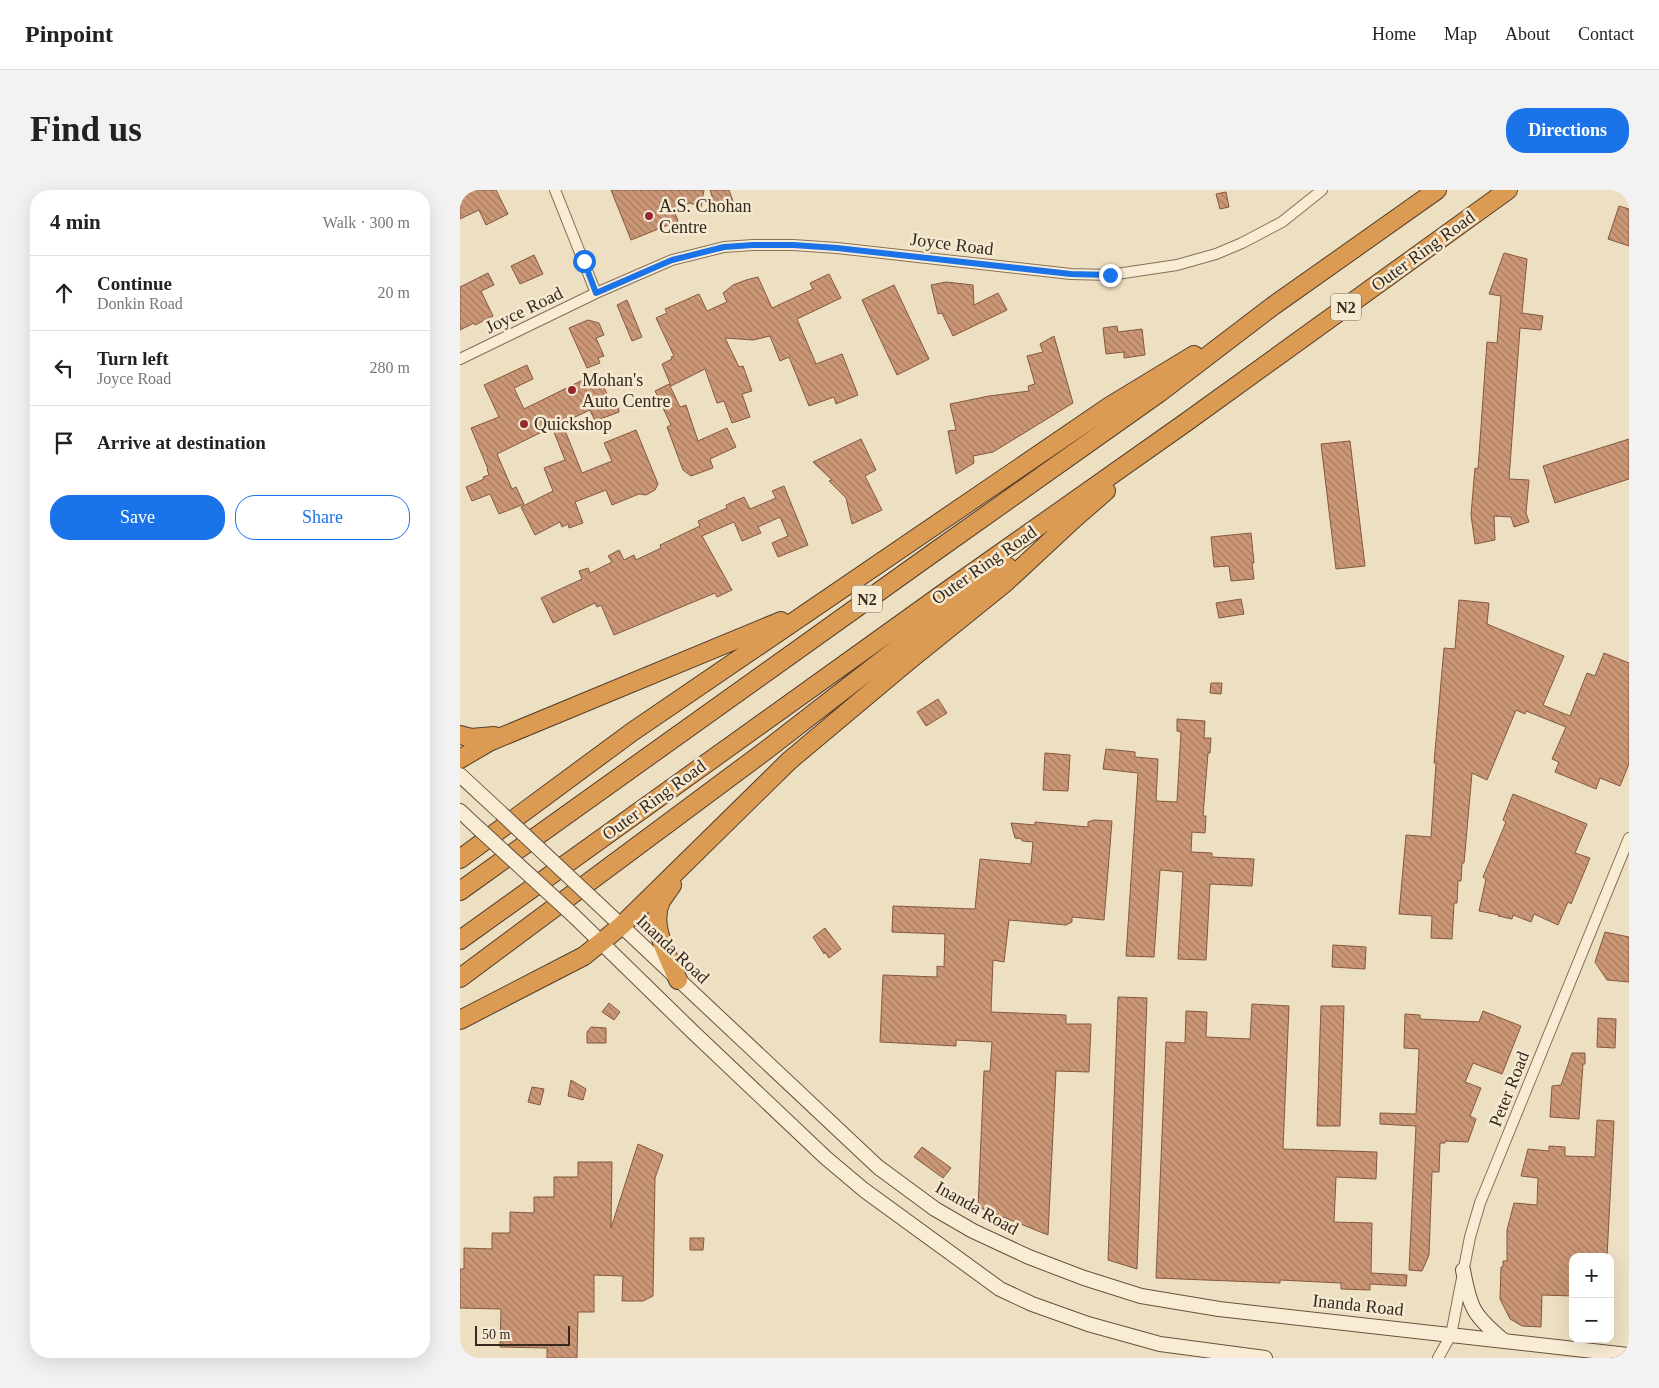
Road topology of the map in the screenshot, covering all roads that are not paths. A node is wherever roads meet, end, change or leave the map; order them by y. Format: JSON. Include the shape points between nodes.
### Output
{"nodes":[{"id":1,"x":555,"y":190,"type":"edge"},
{"id":2,"x":1322,"y":190,"type":"edge"},
{"id":3,"x":1437,"y":190,"type":"edge"},
{"id":4,"x":1508,"y":190,"type":"edge"},
{"id":5,"x":596,"y":293,"type":"junction"},
{"id":6,"x":1274,"y":306,"type":"junction"},
{"id":7,"x":460,"y":359,"type":"edge"},
{"id":8,"x":1185,"y":423,"type":"junction"},
{"id":9,"x":1075,"y":518,"type":"junction"},
{"id":10,"x":827,"y":599,"type":"junction"},
{"id":11,"x":512,"y":733,"type":"junction"},
{"id":12,"x":460,"y":735,"type":"edge"},
{"id":13,"x":460,"y":758,"type":"edge"},
{"id":14,"x":460,"y":775,"type":"edge"},
{"id":15,"x":460,"y":811,"type":"edge"},
{"id":16,"x":1629,"y":838,"type":"edge"},
{"id":17,"x":692,"y":856,"type":"junction"},
{"id":18,"x":460,"y":859,"type":"edge"},
{"id":19,"x":460,"y":891,"type":"edge"},
{"id":20,"x":621,"y":926,"type":"junction"},
{"id":21,"x":460,"y":940,"type":"edge"},
{"id":22,"x":601,"y":944,"type":"junction"},
{"id":23,"x":460,"y":978,"type":"edge"},
{"id":24,"x":678,"y":980,"type":"junction"},
{"id":25,"x":460,"y":1020,"type":"edge"},
{"id":26,"x":1463,"y":1270,"type":"junction"},
{"id":27,"x":1451,"y":1335,"type":"junction"},
{"id":28,"x":1503,"y":1340,"type":"junction"},
{"id":29,"x":1629,"y":1355,"type":"edge"},
{"id":30,"x":1264,"y":1358,"type":"edge"},
{"id":31,"x":1438,"y":1358,"type":"edge"}],
"edges":[{"from":1,"to":5,"type":"street"},
{"from":2,"to":5,"type":"street","name":"Joyce Road","via":[[1282,222],[1242,243],[1177,265],[1134,272],[1088,276],[837,248],[753,245],[724,247],[672,260]]},
{"from":3,"to":6,"type":"highway","number":"N2"},
{"from":4,"to":8,"type":"highway","name":"Outer Ring Road","number":"N2"},
{"from":5,"to":7,"type":"street","name":"Joyce Road"},
{"from":6,"to":10,"type":"highway","via":[[1110,406]]},
{"from":6,"to":19,"type":"highway","number":"N2","via":[[1159,394]]},
{"from":8,"to":9,"type":"highway"},
{"from":8,"to":21,"type":"highway","name":"Outer Ring Road","number":"N2"},
{"from":9,"to":17,"type":"highway","via":[[1005,583],[789,761]]},
{"from":9,"to":23,"type":"highway","via":[[928,624],[765,751]]},
{"from":10,"to":11,"type":"highway"},
{"from":10,"to":18,"type":"highway","via":[[632,732]]},
{"from":11,"to":12,"type":"highway","via":[[486,738]]},
{"from":11,"to":13,"type":"highway"},
{"from":14,"to":20,"type":"main road","name":"Inanda Road","bridge":true},
{"from":15,"to":22,"type":"main road","bridge":true},
{"from":16,"to":26,"type":"street","name":"Peter Road","via":[[1480,1203]]},
{"from":17,"to":20,"type":"highway"},
{"from":17,"to":24,"type":"highway","via":[[661,902],[658,919],[659,932]]},
{"from":20,"to":22,"type":"highway"},
{"from":20,"to":24,"type":"main road","name":"Inanda Road"},
{"from":22,"to":25,"type":"highway"},
{"from":22,"to":30,"type":"main road","via":[[826,1158],[1000,1289],[1088,1324],[1160,1344]]},
{"from":24,"to":27,"type":"main road","name":"Inanda Road","via":[[878,1167],[936,1209],[973,1231],[1029,1257],[1141,1296],[1219,1309]]},
{"from":26,"to":27,"type":"street","name":"Peter Road"},
{"from":26,"to":28,"type":"main road","via":[[1468,1297],[1475,1312]]},
{"from":27,"to":28,"type":"main road","name":"Inanda Road"},
{"from":27,"to":31,"type":"street","name":"Peter Road"},
{"from":28,"to":29,"type":"main road","name":"Inanda Road"}]}
